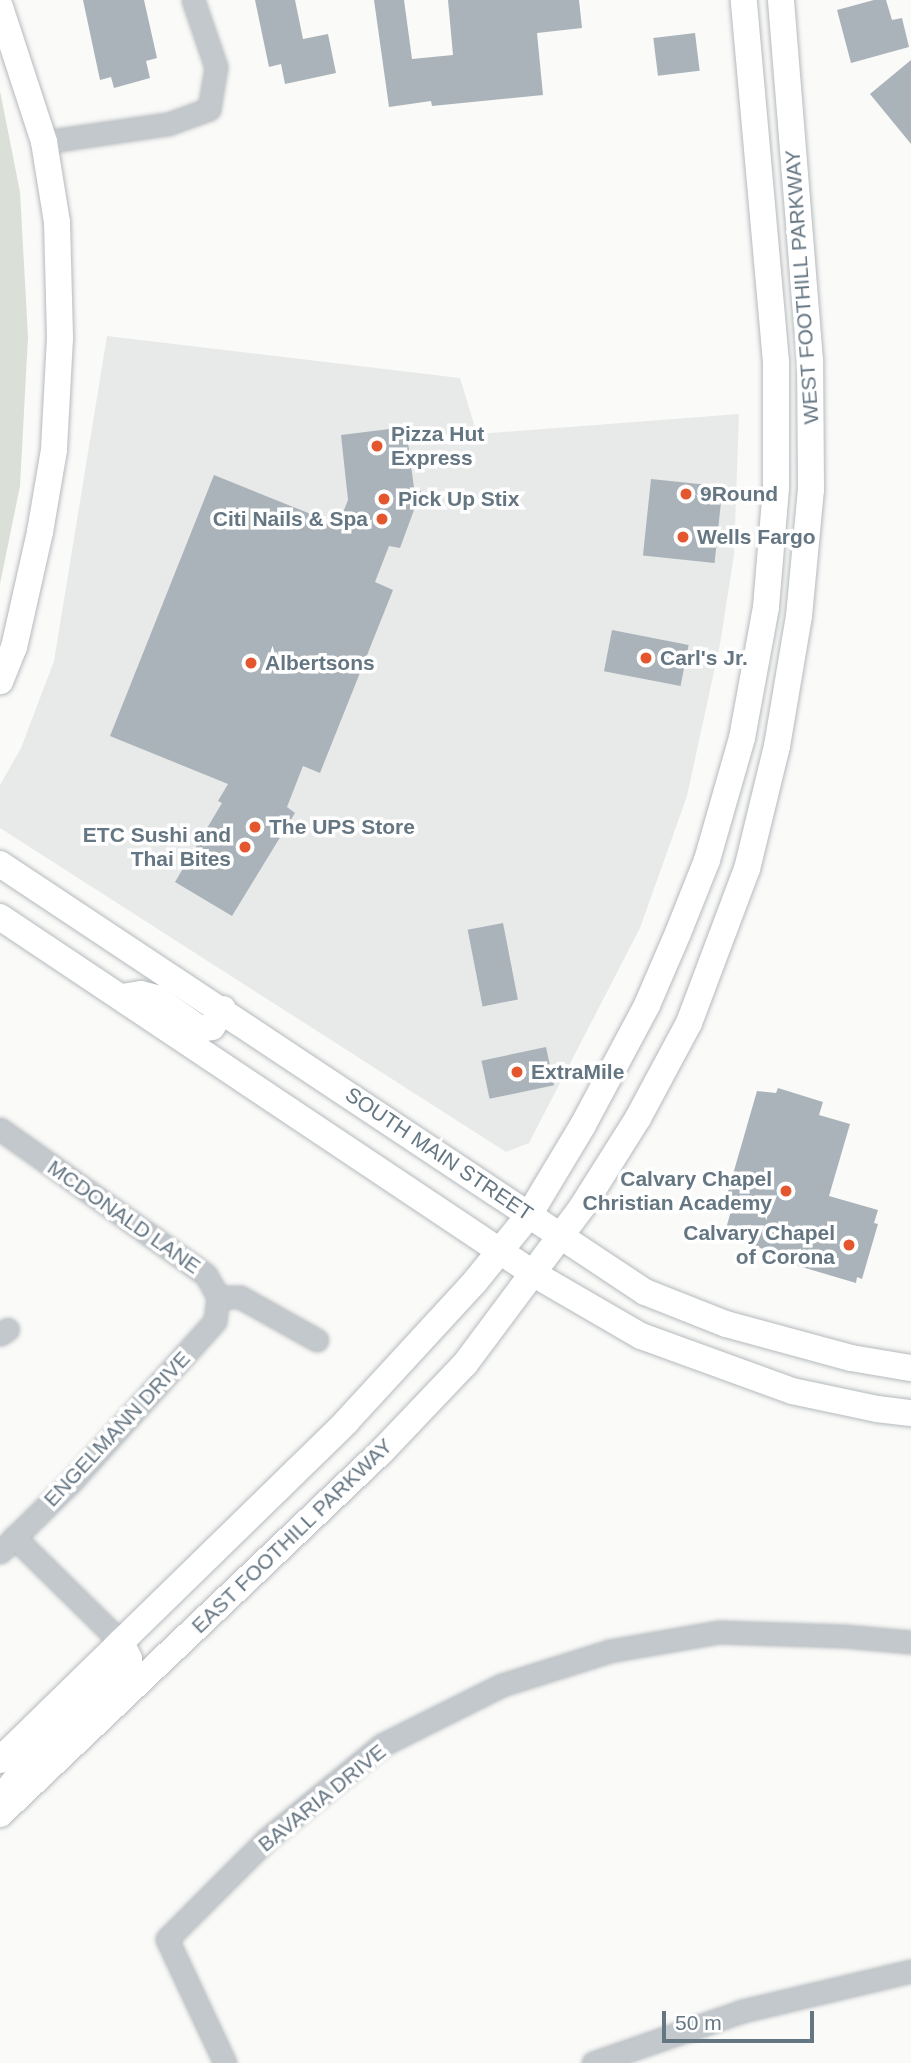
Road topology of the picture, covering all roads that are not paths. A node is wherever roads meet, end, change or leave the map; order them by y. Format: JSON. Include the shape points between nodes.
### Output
{"nodes":[{"id":1,"x":193,"y":0,"type":"edge"},
{"id":2,"x":744,"y":0,"type":"edge"},
{"id":3,"x":781,"y":0,"type":"edge"},
{"id":4,"x":0,"y":6,"type":"edge"},
{"id":5,"x":44,"y":142,"type":"junction"},
{"id":6,"x":0,"y":681,"type":"edge"},
{"id":7,"x":0,"y":864,"type":"edge"},
{"id":8,"x":0,"y":917,"type":"edge"},
{"id":9,"x":122,"y":997,"type":"junction"},
{"id":10,"x":223,"y":1009,"type":"junction"},
{"id":11,"x":0,"y":1129,"type":"edge"},
{"id":12,"x":530,"y":1215,"type":"junction"},
{"id":13,"x":561,"y":1236,"type":"junction"},
{"id":14,"x":500,"y":1251,"type":"junction"},
{"id":15,"x":534,"y":1274,"type":"junction"},
{"id":16,"x":218,"y":1297,"type":"junction"},
{"id":17,"x":317,"y":1340,"type":"dead end"},
{"id":18,"x":911,"y":1368,"type":"edge"},
{"id":19,"x":911,"y":1413,"type":"edge"},
{"id":20,"x":7,"y":1545,"type":"edge"},
{"id":21,"x":121,"y":1642,"type":"junction"},
{"id":22,"x":911,"y":1642,"type":"edge"},
{"id":23,"x":0,"y":1760,"type":"edge"},
{"id":24,"x":0,"y":1801,"type":"edge"},
{"id":25,"x":0,"y":1814,"type":"edge"},
{"id":26,"x":911,"y":1971,"type":"edge"},
{"id":27,"x":225,"y":2063,"type":"edge"},
{"id":28,"x":593,"y":2063,"type":"edge"}],
"edges":[{"from":1,"to":5,"type":"street","via":[[216,66],[209,109],[168,124]]},
{"from":2,"to":12,"type":"main road","name":"WEST FOOTHILL PARKWAY","via":[[776,385],[772,541],[754,679],[707,860],[648,1005]]},
{"from":3,"to":13,"type":"main road","name":"WEST FOOTHILL PARKWAY","via":[[810,361],[811,491],[799,615],[777,746],[747,869],[689,1023],[638,1118]]},
{"from":4,"to":5,"type":"main road"},
{"from":5,"to":6,"type":"main road","via":[[57,222],[60,338],[54,450],[34,564],[14,648]]},
{"from":7,"to":10,"type":"main road","name":"SOUTH MAIN STREET"},
{"from":8,"to":9,"type":"main road"},
{"from":9,"to":10,"type":"main road","via":[[141,994],[156,998],[200,1029],[212,1027]]},
{"from":9,"to":14,"type":"main road"},
{"from":10,"to":12,"type":"main road","name":"SOUTH MAIN STREET"},
{"from":11,"to":16,"type":"street","name":"MCDONALD LANE","via":[[206,1275]]},
{"from":12,"to":13,"type":"main road","name":"SOUTH MAIN STREET"},
{"from":12,"to":14,"type":"main road","name":"EAST FOOTHILL PARKWAY"},
{"from":13,"to":15,"type":"main road","name":"EAST FOOTHILL PARKWAY"},
{"from":13,"to":18,"type":"main road","name":"SOUTH MAIN STREET","via":[[645,1292],[726,1324],[851,1358]]},
{"from":14,"to":15,"type":"main road"},
{"from":14,"to":21,"type":"main road","name":"EAST FOOTHILL PARKWAY","via":[[430,1334],[346,1422]]},
{"from":15,"to":19,"type":"main road","via":[[640,1336],[708,1363],[792,1391]]},
{"from":15,"to":25,"type":"main road","name":"EAST FOOTHILL PARKWAY","via":[[465,1364],[383,1450]]},
{"from":16,"to":17,"type":"street","via":[[240,1297]]},
{"from":16,"to":20,"type":"street","name":"ENGELMANN DRIVE","via":[[215,1321],[71,1482]]},
{"from":20,"to":21,"type":"street"},
{"from":21,"to":23,"type":"main road","name":"EAST FOOTHILL PARKWAY"},
{"from":21,"to":24,"type":"main road","via":[[129,1659],[119,1676],[30,1760]]},
{"from":22,"to":27,"type":"street","name":"BAVARIA DRIVE","via":[[719,1632],[609,1651],[502,1685],[383,1745],[267,1839],[167,1939]]},
{"from":26,"to":28,"type":"street","via":[[742,2011]]}]}
